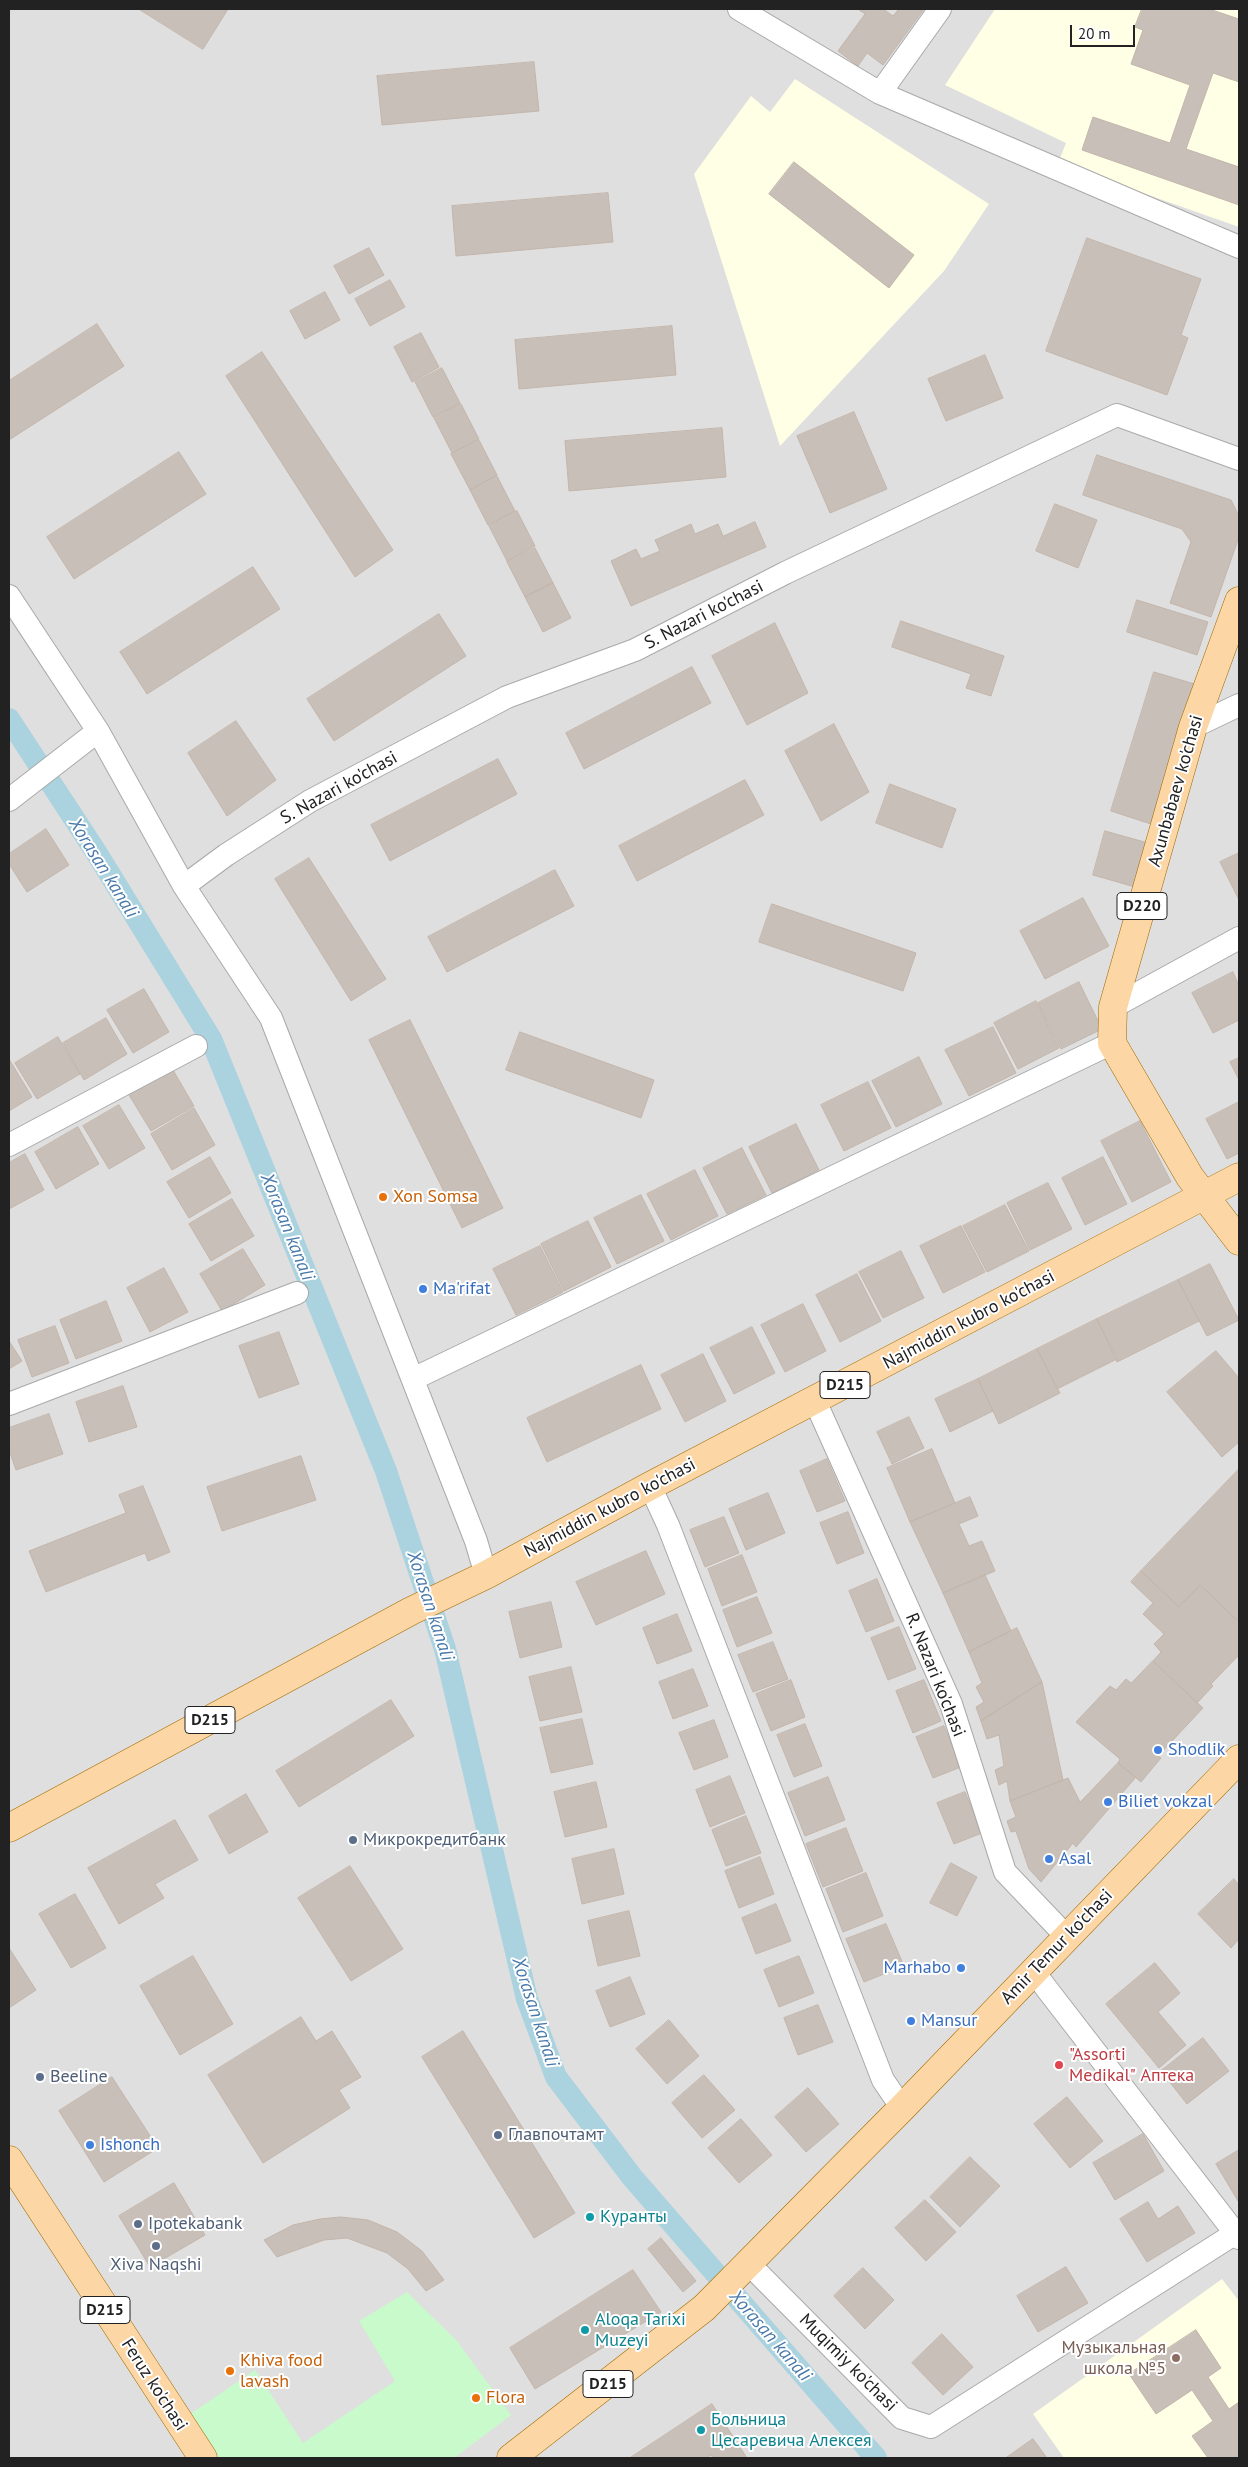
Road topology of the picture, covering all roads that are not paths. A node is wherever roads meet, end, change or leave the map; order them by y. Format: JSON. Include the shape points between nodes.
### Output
{"nodes":[{"id":1,"x":739,"y":9,"type":"edge"},
{"id":2,"x":940,"y":9,"type":"edge"},
{"id":3,"x":880,"y":93,"type":"junction"},
{"id":4,"x":1239,"y":247,"type":"edge"},
{"id":5,"x":1239,"y":459,"type":"edge"},
{"id":6,"x":9,"y":596,"type":"edge"},
{"id":7,"x":1239,"y":601,"type":"edge"},
{"id":8,"x":1239,"y":705,"type":"edge"},
{"id":9,"x":1193,"y":727,"type":"junction"},
{"id":10,"x":98,"y":731,"type":"junction"},
{"id":11,"x":17,"y":793,"type":"edge"},
{"id":12,"x":184,"y":886,"type":"junction"},
{"id":13,"x":1239,"y":938,"type":"edge"},
{"id":14,"x":1113,"y":1007,"type":"junction"},
{"id":15,"x":1112,"y":1043,"type":"junction"},
{"id":16,"x":196,"y":1046,"type":"dead end"},
{"id":17,"x":9,"y":1145,"type":"edge"},
{"id":18,"x":1239,"y":1178,"type":"edge"},
{"id":19,"x":1204,"y":1196,"type":"junction"},
{"id":20,"x":1239,"y":1241,"type":"edge"},
{"id":21,"x":297,"y":1293,"type":"dead end"},
{"id":22,"x":413,"y":1379,"type":"junction"},
{"id":23,"x":815,"y":1401,"type":"junction"},
{"id":24,"x":9,"y":1404,"type":"edge"},
{"id":25,"x":650,"y":1486,"type":"junction"},
{"id":26,"x":486,"y":1575,"type":"junction"},
{"id":27,"x":1239,"y":1759,"type":"edge"},
{"id":28,"x":9,"y":1828,"type":"edge"},
{"id":29,"x":1066,"y":1937,"type":"junction"},
{"id":30,"x":1033,"y":1971,"type":"junction"},
{"id":31,"x":902,"y":2108,"type":"junction"},
{"id":32,"x":9,"y":2160,"type":"edge"},
{"id":33,"x":1238,"y":2234,"type":"edge"},
{"id":34,"x":747,"y":2262,"type":"junction"},
{"id":35,"x":202,"y":2458,"type":"edge"},
{"id":36,"x":511,"y":2458,"type":"edge"}],
"edges":[{"from":1,"to":3,"type":"street"},
{"from":2,"to":3,"type":"street"},
{"from":3,"to":4,"type":"street"},
{"from":5,"to":12,"type":"street","name":"S. Nazari ko'chasi","via":[[1117,415],[785,573],[635,650],[507,697],[310,801]]},
{"from":6,"to":10,"type":"street"},
{"from":7,"to":9,"type":"main road","name":"Axunbabaev ko'chasi","number":"D220"},
{"from":8,"to":9,"type":"street"},
{"from":9,"to":14,"type":"main road","name":"Axunbabaev ko'chasi","number":"D220"},
{"from":10,"to":11,"type":"street"},
{"from":10,"to":12,"type":"street"},
{"from":12,"to":22,"type":"street","via":[[270,1018]]},
{"from":13,"to":14,"type":"street"},
{"from":14,"to":15,"type":"main road","name":"Axunbabaev ko'chasi","number":"D220"},
{"from":15,"to":19,"type":"main road"},
{"from":15,"to":22,"type":"street"},
{"from":16,"to":17,"type":"street"},
{"from":18,"to":19,"type":"main road","name":"Najmiddin kubro ko'chasi","number":"D215"},
{"from":19,"to":20,"type":"main road"},
{"from":19,"to":23,"type":"main road","name":"Najmiddin kubro ko'chasi","number":"D215"},
{"from":21,"to":24,"type":"street"},
{"from":22,"to":26,"type":"street"},
{"from":23,"to":25,"type":"main road","name":"Najmiddin kubro ko'chasi","number":"D215"},
{"from":23,"to":29,"type":"street","name":"R. Nazari ko'chasi","via":[[951,1704],[1005,1872]]},
{"from":25,"to":26,"type":"main road","name":"Najmiddin kubro ko'chasi","number":"D215"},
{"from":25,"to":31,"type":"street","via":[[884,2080]]},
{"from":26,"to":28,"type":"main road","number":"D215","via":[[412,1611]]},
{"from":27,"to":29,"type":"main road","name":"Amir Temur ko'chasi","number":"D215"},
{"from":29,"to":30,"type":"main road","name":"Amir Temur ko'chasi","number":"D215"},
{"from":30,"to":31,"type":"main road","name":"Amir Temur ko'chasi","number":"D215"},
{"from":30,"to":33,"type":"street"},
{"from":31,"to":34,"type":"main road","name":"Amir Temur ko'chasi","number":"D215"},
{"from":32,"to":35,"type":"main road","name":"Feruz ko'chasi","number":"D215"},
{"from":33,"to":34,"type":"street","name":"Muqimiy ko'chasi","via":[[931,2427],[902,2418]]},
{"from":34,"to":36,"type":"main road","number":"D215","via":[[704,2308]]}]}
